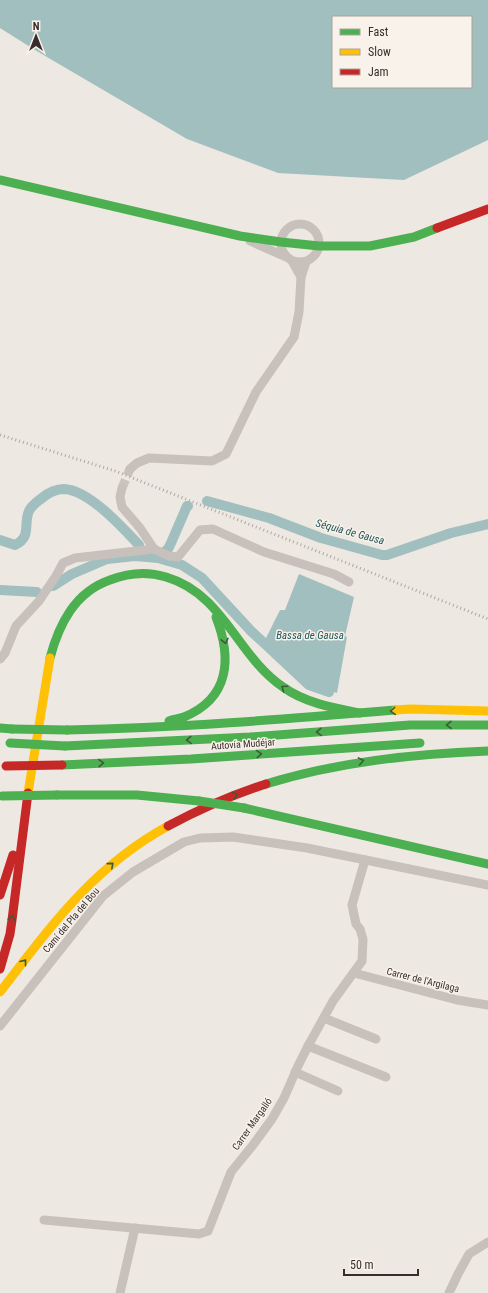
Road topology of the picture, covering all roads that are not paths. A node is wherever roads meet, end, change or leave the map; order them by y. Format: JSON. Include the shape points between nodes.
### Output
{"nodes":[{"id":1,"x":0,"y":180,"type":"edge"},
{"id":2,"x":488,"y":209,"type":"edge"},
{"id":3,"x":240,"y":236,"type":"junction"},
{"id":4,"x":281,"y":242,"type":"junction"},
{"id":5,"x":319,"y":246,"type":"junction"},
{"id":6,"x":289,"y":259,"type":"junction"},
{"id":7,"x":306,"y":262,"type":"junction"},
{"id":8,"x":301,"y":277,"type":"junction"},
{"id":9,"x":130,"y":469,"type":"tunnel mouth"},
{"id":10,"x":122,"y":488,"type":"tunnel mouth"},
{"id":11,"x":154,"y":549,"type":"junction"},
{"id":12,"x":349,"y":582,"type":"dead end"},
{"id":13,"x":210,"y":605,"type":"junction"},
{"id":14,"x":0,"y":659,"type":"edge"},
{"id":15,"x":488,"y":711,"type":"edge"},
{"id":16,"x":360,"y":714,"type":"junction"},
{"id":17,"x":488,"y":725,"type":"edge"},
{"id":18,"x":0,"y":728,"type":"edge"},
{"id":19,"x":67,"y":730,"type":"junction"},
{"id":20,"x":428,"y":742,"type":"dead end"},
{"id":21,"x":0,"y":743,"type":"edge"},
{"id":22,"x":488,"y":751,"type":"edge"},
{"id":23,"x":3,"y":766,"type":"edge"},
{"id":24,"x":1,"y":796,"type":"edge"},
{"id":25,"x":25,"y":820,"type":"junction"},
{"id":26,"x":365,"y":860,"type":"junction"},
{"id":27,"x":488,"y":864,"type":"edge"},
{"id":28,"x":488,"y":885,"type":"edge"},
{"id":29,"x":0,"y":895,"type":"edge"},
{"id":30,"x":0,"y":969,"type":"edge"},
{"id":31,"x":354,"y":973,"type":"junction"},
{"id":32,"x":0,"y":992,"type":"edge"},
{"id":33,"x":488,"y":1006,"type":"edge"},
{"id":34,"x":324,"y":1018,"type":"junction"},
{"id":35,"x":0,"y":1026,"type":"edge"},
{"id":36,"x":376,"y":1039,"type":"dead end"},
{"id":37,"x":308,"y":1046,"type":"junction"},
{"id":38,"x":295,"y":1072,"type":"junction"},
{"id":39,"x":386,"y":1077,"type":"dead end"},
{"id":40,"x":338,"y":1091,"type":"dead end"},
{"id":41,"x":44,"y":1220,"type":"dead end"},
{"id":42,"x":135,"y":1228,"type":"junction"},
{"id":43,"x":488,"y":1242,"type":"edge"},
{"id":44,"x":120,"y":1293,"type":"edge"},
{"id":45,"x":449,"y":1293,"type":"edge"}],
"edges":[{"from":1,"to":3,"type":"main road"},
{"from":2,"to":5,"type":"main road","via":[[414,237],[370,246]]},
{"from":3,"to":4,"type":"main road"},
{"from":3,"to":6,"type":"street"},
{"from":4,"to":5,"type":"main road"},
{"from":4,"to":5,"type":"street","via":[[285,232],[293,226],[302,224],[312,228],[318,236]]},
{"from":4,"to":6,"type":"street"},
{"from":5,"to":7,"type":"street","via":[[315,256]]},
{"from":6,"to":7,"type":"street"},
{"from":6,"to":8,"type":"street"},
{"from":7,"to":8,"type":"street"},
{"from":8,"to":9,"type":"street","via":[[300,312],[294,337],[256,392],[226,454],[212,461],[149,458]]},
{"from":10,"to":11,"type":"street","via":[[122,507]]},
{"from":11,"to":12,"type":"street","via":[[178,557],[200,530],[212,529],[264,552],[334,574]]},
{"from":11,"to":14,"type":"street","via":[[75,558],[63,563],[39,601],[16,626],[6,653]]},
{"from":16,"to":13,"type":"main road","one_way":true,"via":[[323,706],[295,696],[259,665]]},
{"from":13,"to":19,"type":"main road","one_way":true,"via":[[226,642],[227,655],[220,685],[201,708],[185,717],[167,721]]},
{"from":13,"to":25,"type":"main road","via":[[196,591],[179,581],[163,575],[144,573],[103,581],[75,604],[63,621],[52,652]]},
{"from":15,"to":16,"type":"main road","one_way":true,"via":[[410,709]]},
{"from":16,"to":19,"type":"main road","via":[[126,729]]},
{"from":17,"to":21,"type":"main road","name":"Autovía Mudéjar","one_way":true,"bridge":true,"via":[[410,725],[250,737],[65,746]]},
{"from":18,"to":19,"type":"main road","bridge":true},
{"from":23,"to":20,"type":"main road","name":"Autovía Mudéjar","one_way":true,"bridge":true,"via":[[191,759]]},
{"from":32,"to":22,"type":"main road","one_way":true,"via":[[70,905],[112,864],[154,833],[196,811],[250,789],[335,766],[436,752]]},
{"from":24,"to":27,"type":"main road","bridge":true,"via":[[137,795],[199,801],[244,808]]},
{"from":25,"to":29,"type":"main road"},
{"from":30,"to":25,"type":"main road","one_way":true,"via":[[10,935]]},
{"from":26,"to":28,"type":"street","name":"Camí del Pla del Bou"},
{"from":26,"to":31,"type":"street","name":"Carrer Margalló","via":[[352,905],[356,924],[363,939],[362,961]]},
{"from":26,"to":35,"type":"street","name":"Camí del Pla del Bou","via":[[233,837],[200,838],[184,842],[133,872],[103,896]]},
{"from":31,"to":33,"type":"street","name":"Carrer de l'Argilaga"},
{"from":31,"to":34,"type":"street","name":"Carrer Margalló"},
{"from":34,"to":36,"type":"street"},
{"from":34,"to":37,"type":"street","name":"Carrer Margalló"},
{"from":37,"to":38,"type":"street","name":"Carrer Margalló"},
{"from":37,"to":39,"type":"street"},
{"from":38,"to":40,"type":"street"},
{"from":38,"to":42,"type":"street","name":"Carrer Margalló","via":[[272,1119],[231,1172],[208,1231],[199,1234]]},
{"from":41,"to":42,"type":"street","name":"Carrer Margalló"},
{"from":42,"to":44,"type":"street"},
{"from":43,"to":45,"type":"street","via":[[469,1254]]}]}
